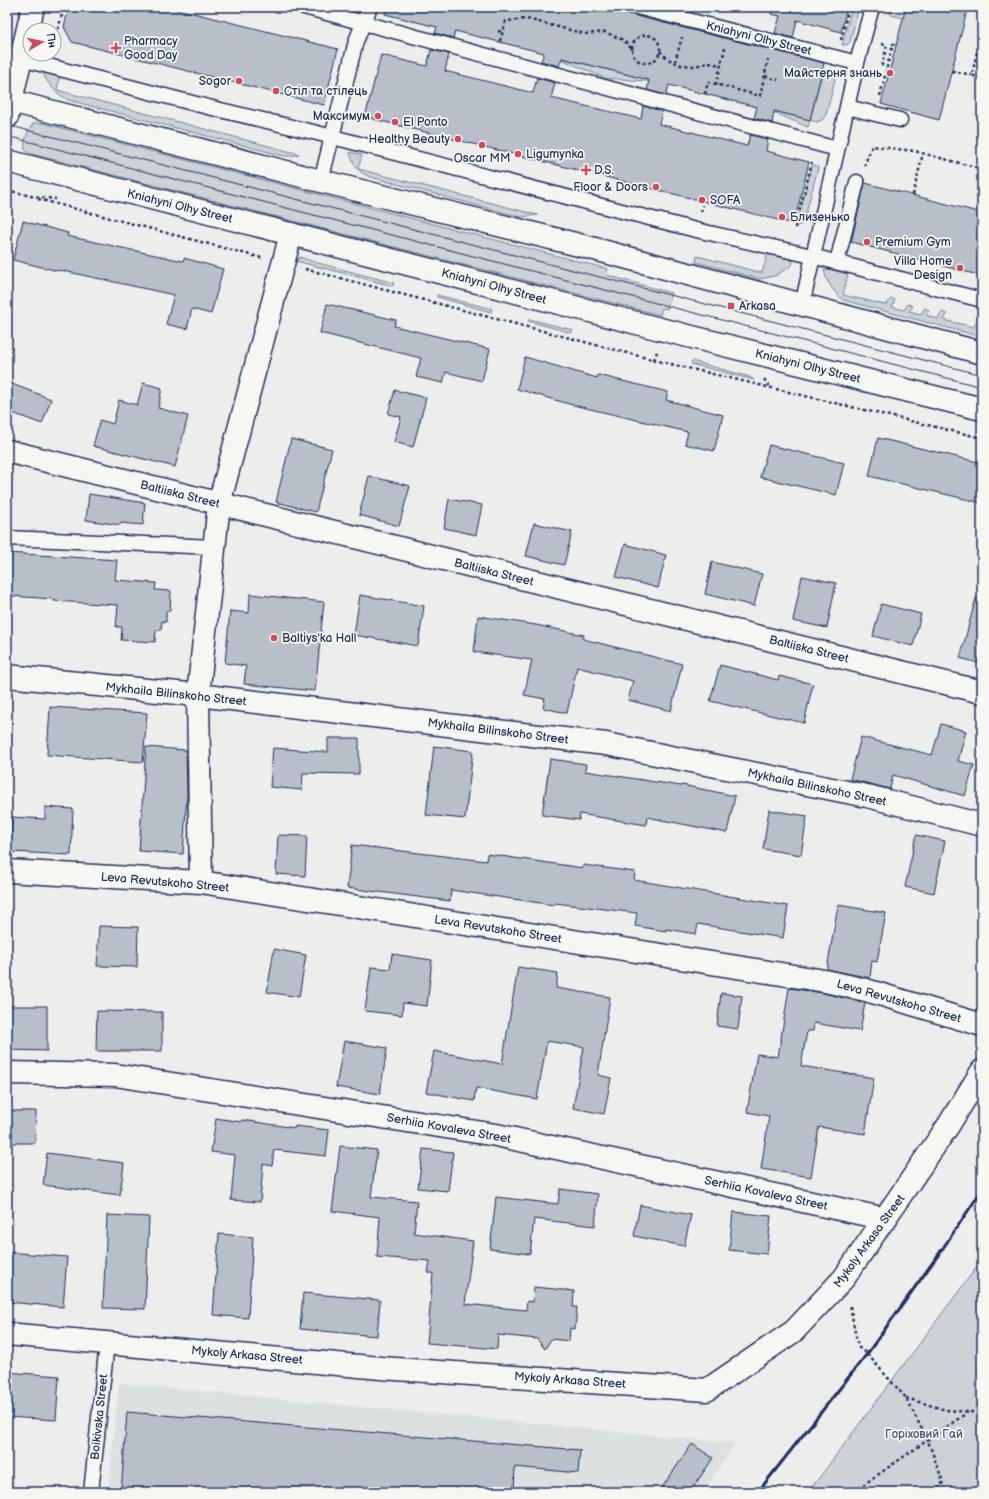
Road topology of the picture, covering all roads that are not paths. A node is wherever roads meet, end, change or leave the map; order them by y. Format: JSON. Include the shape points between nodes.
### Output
{"nodes":[{"id":1,"x":33,"y":7,"type":"edge"},
{"id":2,"x":304,"y":7,"type":"edge"},
{"id":3,"x":370,"y":7,"type":"edge"},
{"id":4,"x":637,"y":7,"type":"edge"},
{"id":5,"x":872,"y":7,"type":"edge"},
{"id":6,"x":363,"y":23,"type":"junction"},
{"id":7,"x":21,"y":59,"type":"junction"},
{"id":8,"x":857,"y":64,"type":"junction"},
{"id":9,"x":8,"y":106,"type":"edge"},
{"id":10,"x":847,"y":107,"type":"junction"},
{"id":11,"x":900,"y":120,"type":"dead end"},
{"id":12,"x":331,"y":137,"type":"junction"},
{"id":13,"x":837,"y":149,"type":"junction"},
{"id":14,"x":7,"y":161,"type":"edge"},
{"id":15,"x":321,"y":181,"type":"junction"},
{"id":16,"x":857,"y":182,"type":"road end"},
{"id":17,"x":291,"y":234,"type":"junction"},
{"id":18,"x":812,"y":256,"type":"junction"},
{"id":19,"x":837,"y":262,"type":"junction"},
{"id":20,"x":982,"y":300,"type":"edge"},
{"id":21,"x":802,"y":306,"type":"junction"},
{"id":22,"x":982,"y":353,"type":"edge"},
{"id":23,"x":982,"y":409,"type":"edge"},
{"id":24,"x":7,"y":451,"type":"edge"},
{"id":25,"x":219,"y":504,"type":"junction"},
{"id":26,"x":7,"y":538,"type":"edge"},
{"id":27,"x":214,"y":547,"type":"junction"},
{"id":28,"x":7,"y":676,"type":"edge"},
{"id":29,"x":982,"y":692,"type":"edge"},
{"id":30,"x":198,"y":696,"type":"junction"},
{"id":31,"x":982,"y":825,"type":"edge"},
{"id":32,"x":7,"y":871,"type":"edge"},
{"id":33,"x":201,"y":882,"type":"junction"},
{"id":34,"x":982,"y":1025,"type":"edge"},
{"id":35,"x":982,"y":1071,"type":"edge"},
{"id":36,"x":7,"y":1073,"type":"edge"},
{"id":37,"x":886,"y":1219,"type":"junction"},
{"id":38,"x":7,"y":1334,"type":"edge"},
{"id":39,"x":107,"y":1343,"type":"junction"},
{"id":40,"x":91,"y":1492,"type":"edge"}],
"edges":[{"from":1,"to":7,"type":"street"},
{"from":2,"to":6,"type":"lane"},
{"from":3,"to":6,"type":"lane"},
{"from":4,"to":8,"type":"lane","name":"Kniahyni Olhy Street","via":[[709,30]]},
{"from":5,"to":8,"type":"lane"},
{"from":6,"to":12,"type":"lane"},
{"from":6,"to":13,"type":"lane"},
{"from":7,"to":9,"type":"street"},
{"from":7,"to":12,"type":"lane"},
{"from":8,"to":10,"type":"lane"},
{"from":9,"to":15,"type":"street"},
{"from":10,"to":11,"type":"lane"},
{"from":10,"to":13,"type":"lane"},
{"from":12,"to":15,"type":"lane"},
{"from":12,"to":18,"type":"lane","via":[[696,230]]},
{"from":13,"to":18,"type":"lane"},
{"from":14,"to":17,"type":"street","name":"Kniahyni Olhy Street"},
{"from":15,"to":21,"type":"street","via":[[592,248]]},
{"from":16,"to":19,"type":"lane"},
{"from":17,"to":23,"type":"street","name":"Kniahyni Olhy Street"},
{"from":17,"to":25,"type":"street"},
{"from":18,"to":19,"type":"lane"},
{"from":18,"to":21,"type":"lane"},
{"from":19,"to":20,"type":"lane"},
{"from":21,"to":22,"type":"street"},
{"from":24,"to":25,"type":"street","name":"Baltiiska Street"},
{"from":25,"to":27,"type":"street"},
{"from":25,"to":29,"type":"street","name":"Baltiiska Street"},
{"from":26,"to":27,"type":"lane"},
{"from":27,"to":30,"type":"street"},
{"from":28,"to":30,"type":"street","name":"Mykhaila Bilinskoho Street"},
{"from":30,"to":31,"type":"street","name":"Mykhaila Bilinskoho Street","via":[[606,744],[867,796]]},
{"from":30,"to":33,"type":"street"},
{"from":32,"to":33,"type":"street","name":"Leva Revutskoho Street"},
{"from":33,"to":34,"type":"street","name":"Leva Revutskoho Street","via":[[825,981],[866,990]]},
{"from":35,"to":37,"type":"street","name":"Mykoly Arkasa Street"},
{"from":36,"to":37,"type":"street","name":"Serhiia Kovaleva Street","via":[[115,1074],[496,1135]]},
{"from":37,"to":39,"type":"street","name":"Mykoly Arkasa Street","via":[[844,1278],[794,1331],[707,1390],[381,1368]]},
{"from":38,"to":39,"type":"street","name":"Mykoly Arkasa Street"},
{"from":39,"to":40,"type":"lane","name":"Boikivska Street"}]}
